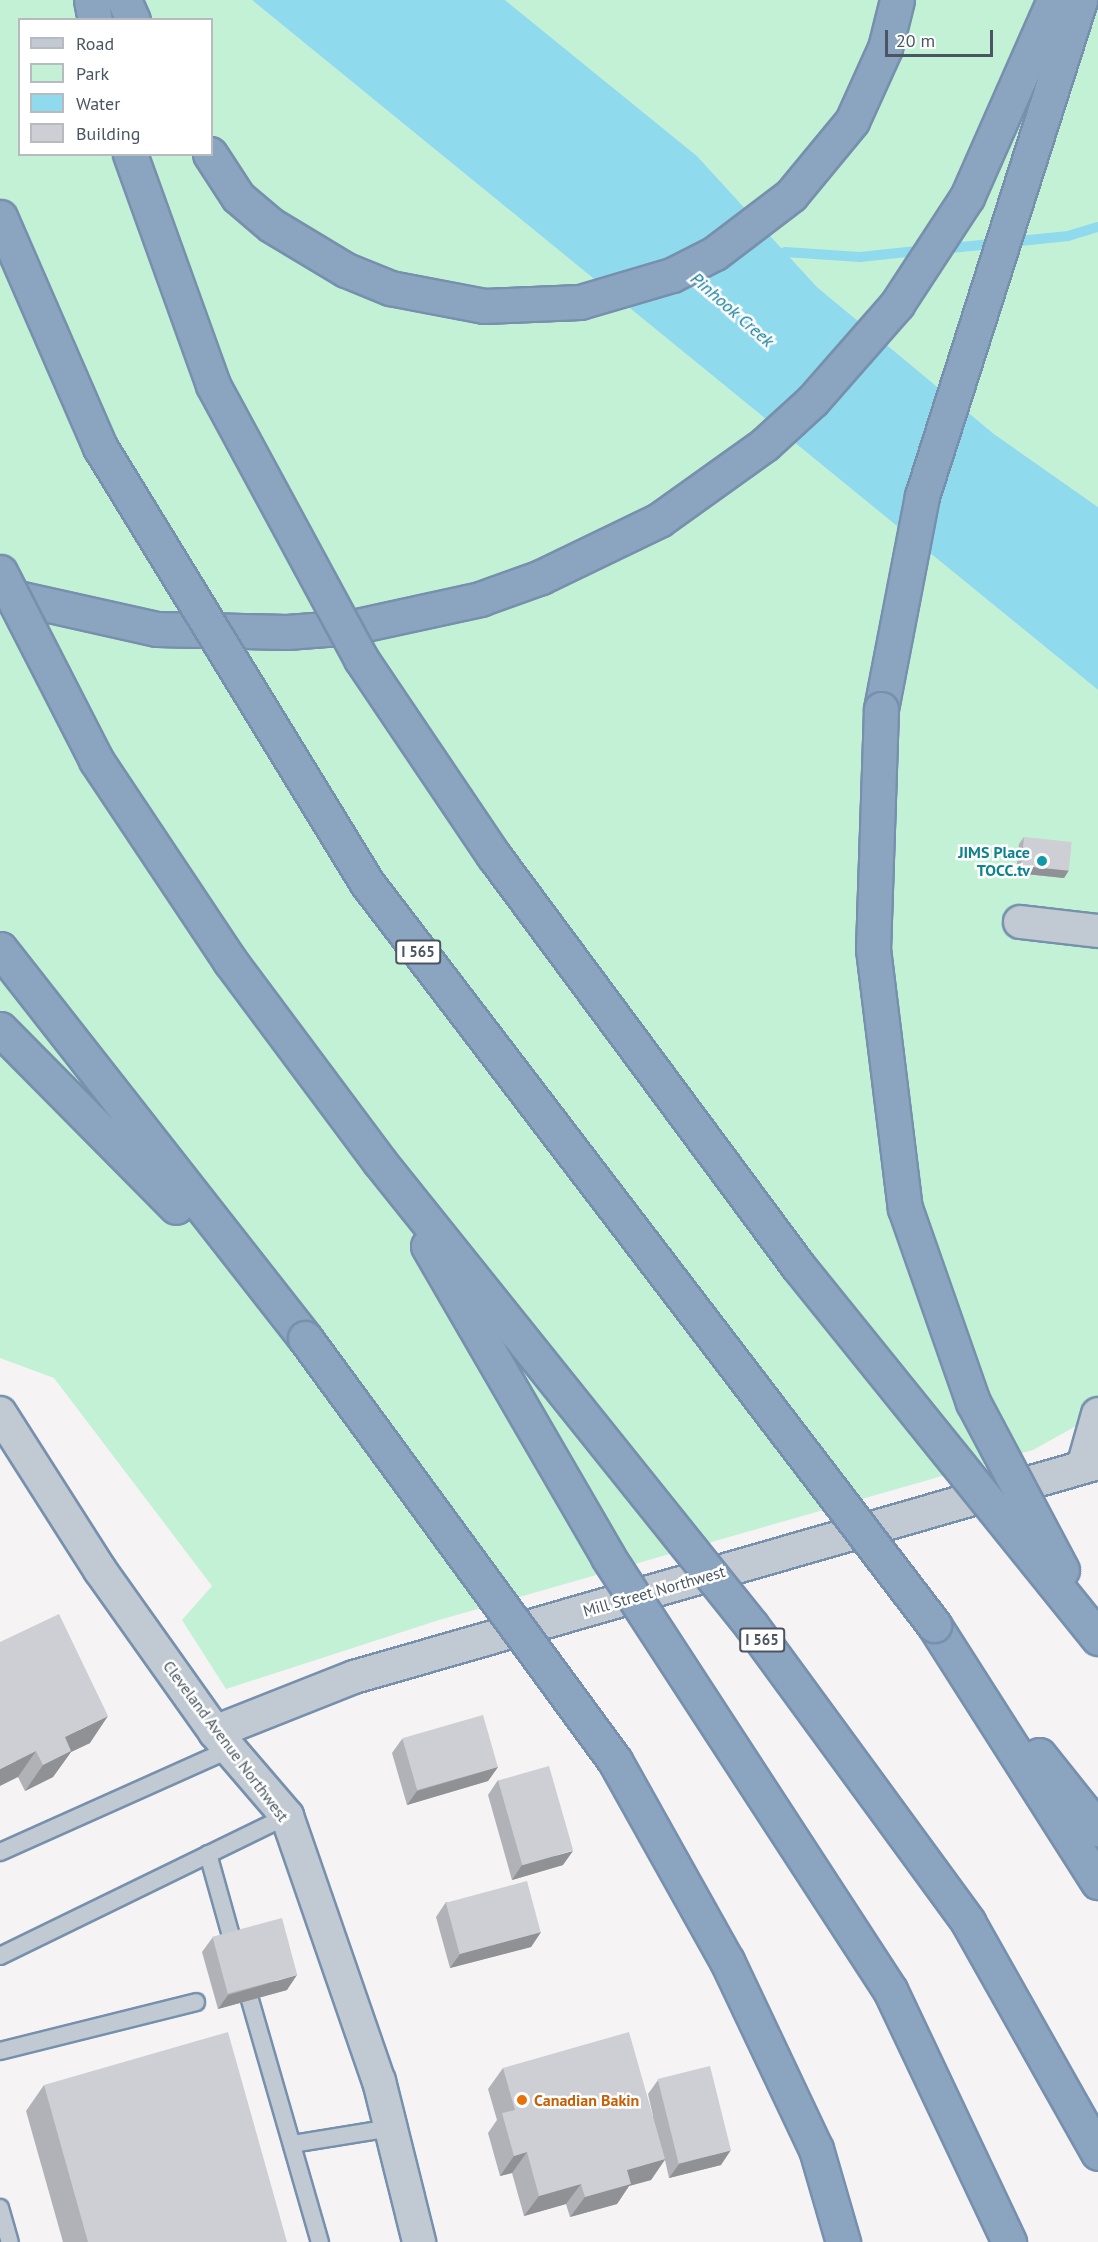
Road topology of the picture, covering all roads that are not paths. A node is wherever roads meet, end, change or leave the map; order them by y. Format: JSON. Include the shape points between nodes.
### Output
{"nodes":[{"id":1,"x":91,"y":0,"type":"edge"},
{"id":2,"x":124,"y":0,"type":"edge"},
{"id":3,"x":897,"y":0,"type":"edge"},
{"id":4,"x":1054,"y":0,"type":"edge"},
{"id":5,"x":1080,"y":0,"type":"edge"},
{"id":6,"x":95,"y":18,"type":"edge"},
{"id":7,"x":132,"y":18,"type":"edge"},
{"id":8,"x":131,"y":156,"type":"edge"},
{"id":9,"x":211,"y":156,"type":"edge"},
{"id":10,"x":0,"y":217,"type":"edge"},
{"id":11,"x":0,"y":572,"type":"edge"},
{"id":12,"x":0,"y":594,"type":"edge"},
{"id":13,"x":1020,"y":921,"type":"dead end"},
{"id":14,"x":1098,"y":931,"type":"edge"},
{"id":15,"x":0,"y":950,"type":"edge"},
{"id":16,"x":0,"y":1029,"type":"edge"},
{"id":17,"x":379,"y":1161,"type":"junction"},
{"id":18,"x":305,"y":1338,"type":"junction"},
{"id":19,"x":0,"y":1413,"type":"edge"},
{"id":20,"x":1098,"y":1414,"type":"edge"},
{"id":21,"x":1090,"y":1465,"type":"edge"},
{"id":22,"x":934,"y":1625,"type":"junction"},
{"id":23,"x":1098,"y":1638,"type":"edge"},
{"id":24,"x":223,"y":1740,"type":"junction"},
{"id":25,"x":286,"y":1816,"type":"junction"},
{"id":26,"x":1098,"y":1829,"type":"edge"},
{"id":27,"x":0,"y":1852,"type":"edge"},
{"id":28,"x":208,"y":1854,"type":"junction"},
{"id":29,"x":1098,"y":1882,"type":"edge"},
{"id":30,"x":233,"y":1943,"type":"edge"},
{"id":31,"x":0,"y":1956,"type":"edge"},
{"id":32,"x":250,"y":2000,"type":"edge"},
{"id":33,"x":196,"y":2002,"type":"dead end"},
{"id":34,"x":0,"y":2050,"type":"edge"},
{"id":35,"x":391,"y":2128,"type":"junction"},
{"id":36,"x":292,"y":2144,"type":"junction"},
{"id":37,"x":1098,"y":2153,"type":"edge"},
{"id":38,"x":0,"y":2208,"type":"edge"},
{"id":39,"x":10,"y":2242,"type":"edge"},
{"id":40,"x":320,"y":2242,"type":"edge"},
{"id":41,"x":420,"y":2242,"type":"edge"},
{"id":42,"x":843,"y":2242,"type":"edge"},
{"id":43,"x":1009,"y":2242,"type":"edge"}],
"edges":[{"from":1,"to":6,"type":"highway"},
{"from":2,"to":7,"type":"highway"},
{"from":3,"to":9,"type":"highway","via":[[885,48],[852,120],[791,195],[715,253],[672,275],[580,302],[484,306],[390,288],[346,270],[271,225],[238,197]]},
{"from":4,"to":12,"type":"highway","bridge":true,"via":[[967,197],[897,304],[813,400],[765,444],[659,520],[561,568],[480,599],[352,627],[255,633],[157,629],[92,619]]},
{"from":5,"to":23,"type":"highway","bridge":true,"via":[[922,496],[881,710],[873,949],[906,1208],[973,1402]]},
{"from":8,"to":23,"type":"highway","bridge":true,"via":[[213,385],[361,659],[494,856],[798,1266]]},
{"from":10,"to":22,"type":"highway","number":"I 565","bridge":true,"via":[[100,447],[367,883]]},
{"from":11,"to":17,"type":"highway","number":"I 565","bridge":true,"via":[[96,760],[230,961]]},
{"from":13,"to":14,"type":"street"},
{"from":15,"to":18,"type":"highway"},
{"from":16,"to":18,"type":"highway"},
{"from":17,"to":37,"type":"highway","number":"I 565","bridge":true,"via":[[620,1455],[961,1912]]},
{"from":17,"to":43,"type":"highway","bridge":true,"via":[[608,1557],[890,1990]]},
{"from":18,"to":42,"type":"highway","bridge":true,"via":[[615,1761],[742,1992],[816,2149]]},
{"from":19,"to":24,"type":"street","name":"Cleveland Avenue Northwest","via":[[99,1570]]},
{"from":20,"to":21,"type":"street"},
{"from":21,"to":24,"type":"street","name":"Mill Street Northwest","via":[[354,1677]]},
{"from":22,"to":26,"type":"highway"},
{"from":22,"to":29,"type":"highway","number":"I 565"},
{"from":24,"to":25,"type":"street","name":"Cleveland Avenue Northwest"},
{"from":24,"to":27,"type":"lane"},
{"from":25,"to":28,"type":"lane"},
{"from":25,"to":35,"type":"street","name":"Cleveland Avenue Northwest"},
{"from":28,"to":30,"type":"lane"},
{"from":28,"to":31,"type":"lane"},
{"from":32,"to":36,"type":"lane"},
{"from":33,"to":34,"type":"lane"},
{"from":35,"to":36,"type":"lane"},
{"from":35,"to":41,"type":"street","name":"Cleveland Avenue Northwest"},
{"from":36,"to":40,"type":"lane"},
{"from":38,"to":39,"type":"lane"}]}
